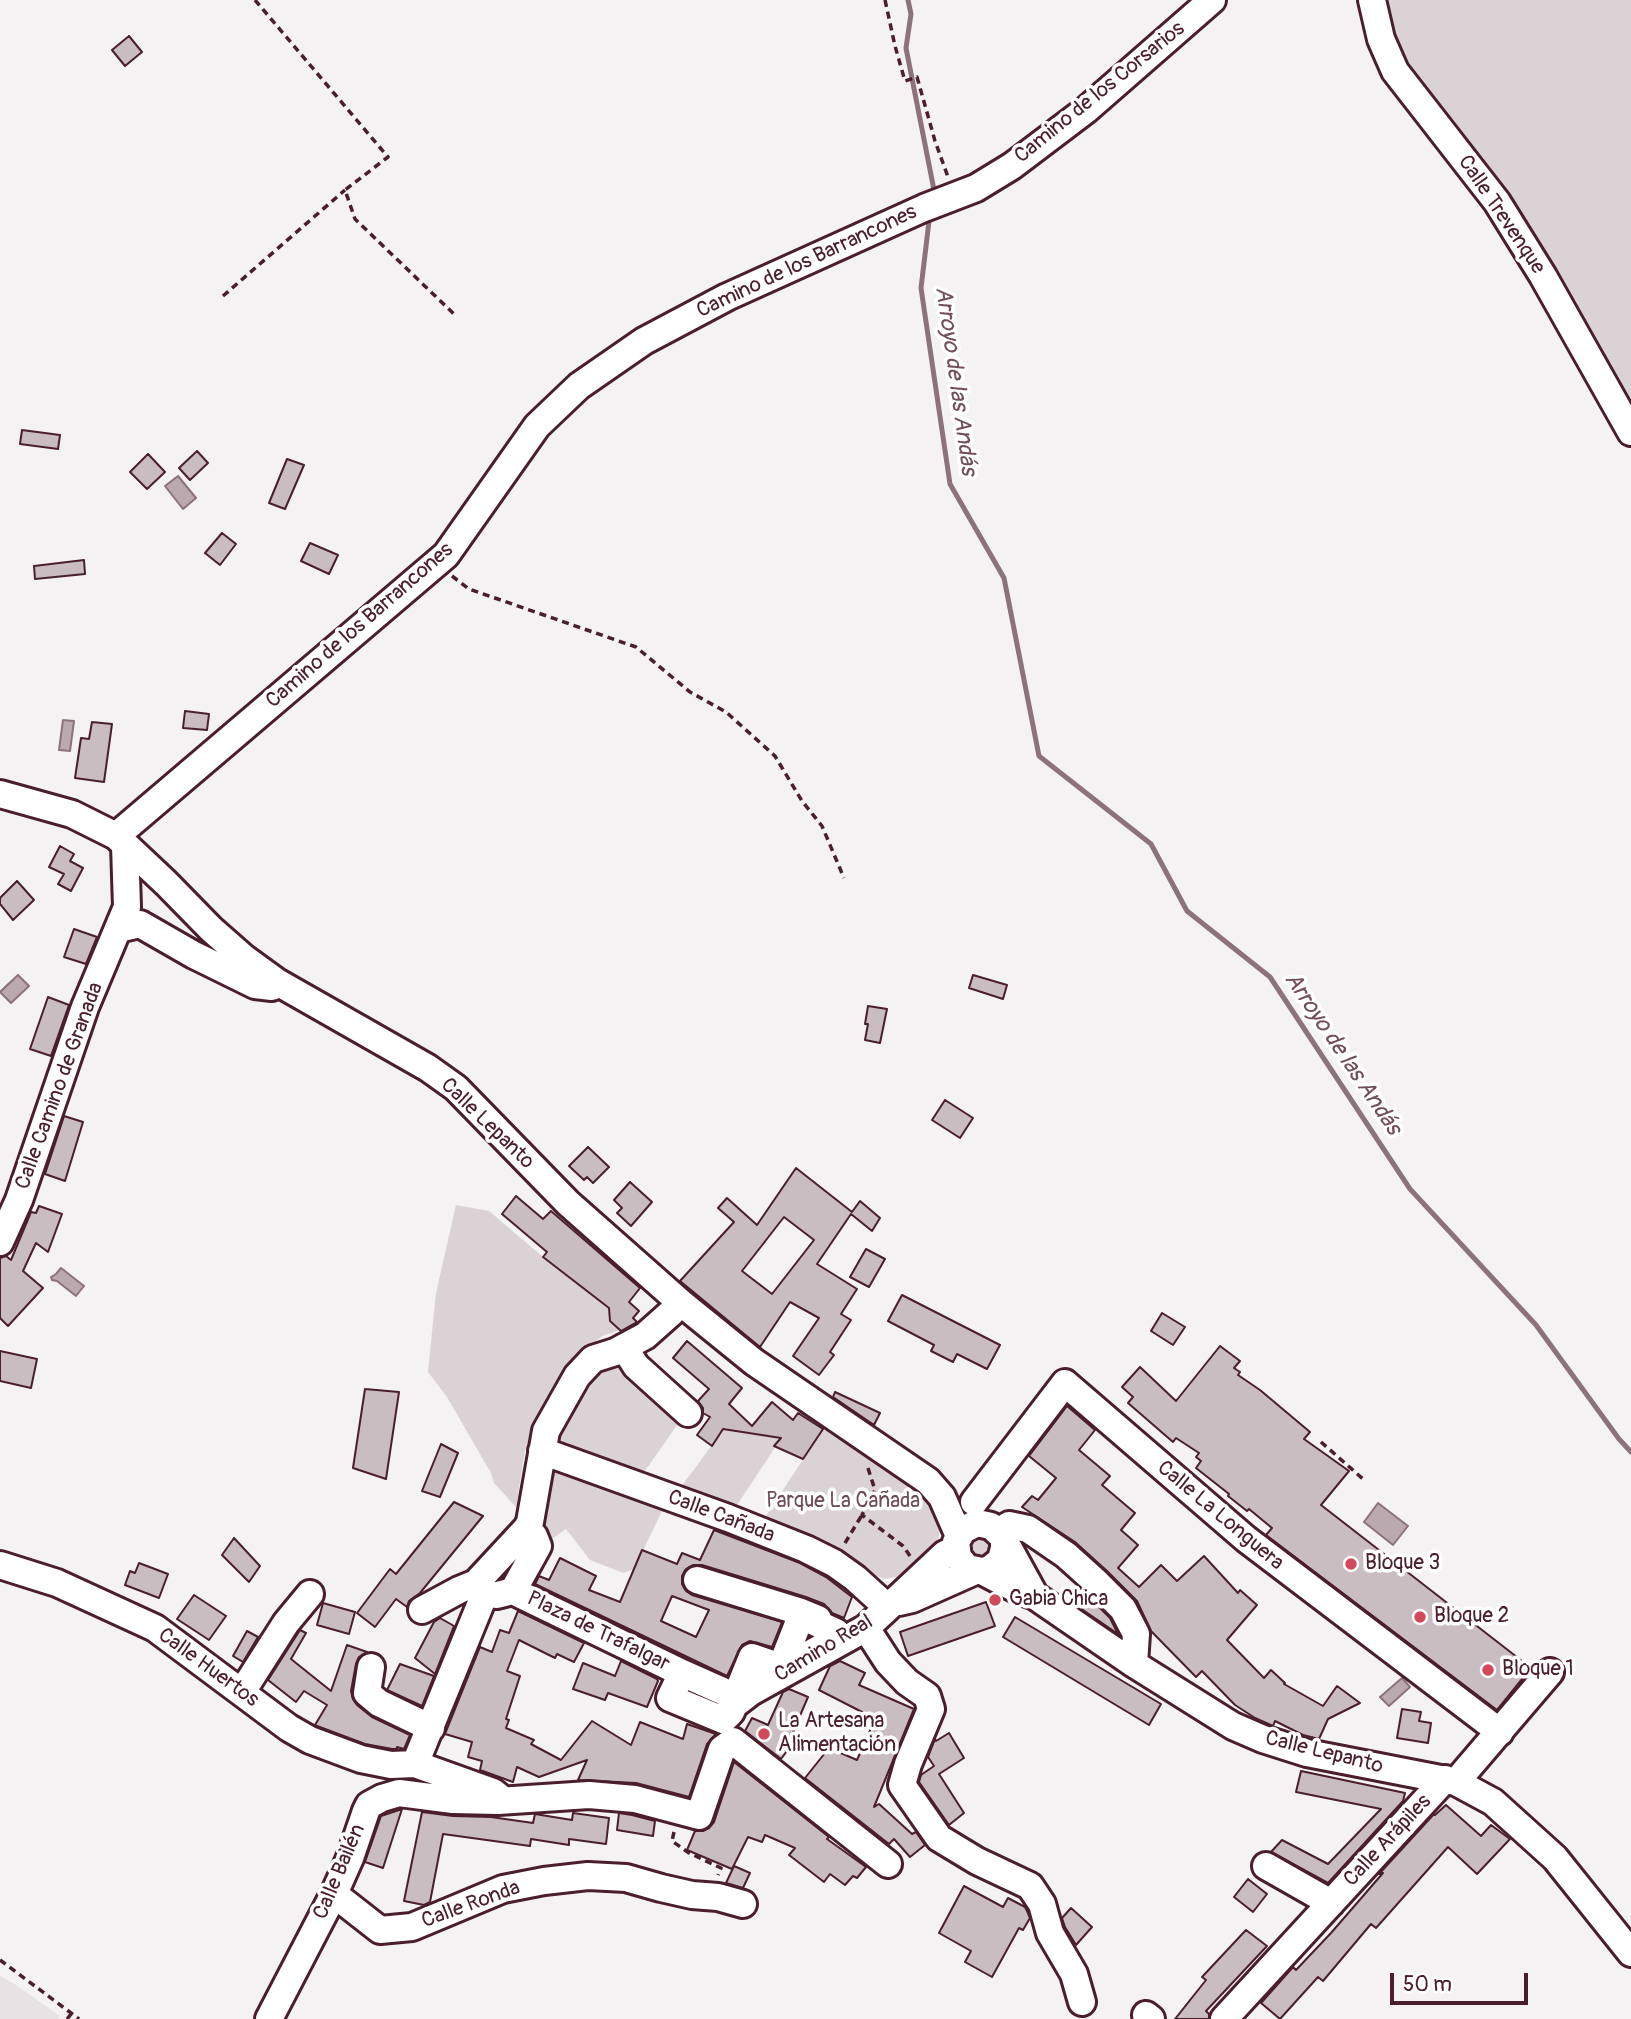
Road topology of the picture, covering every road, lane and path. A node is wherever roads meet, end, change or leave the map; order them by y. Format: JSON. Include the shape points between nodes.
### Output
{"nodes":[{"id":1,"x":255,"y":0,"type":"edge"},
{"id":2,"x":885,"y":0,"type":"edge"},
{"id":3,"x":1212,"y":0,"type":"edge"},
{"id":4,"x":1372,"y":0,"type":"edge"},
{"id":5,"x":345,"y":190,"type":"junction"},
{"id":6,"x":943,"y":200,"type":"junction"},
{"id":7,"x":223,"y":296,"type":"dead end"},
{"id":8,"x":455,"y":315,"type":"dead end"},
{"id":9,"x":1631,"y":432,"type":"edge"},
{"id":10,"x":436,"y":565,"type":"junction"},
{"id":11,"x":0,"y":794,"type":"edge"},
{"id":12,"x":121,"y":840,"type":"junction"},
{"id":13,"x":844,"y":878,"type":"dead end"},
{"id":14,"x":166,"y":883,"type":"junction"},
{"id":15,"x":131,"y":915,"type":"junction"},
{"id":16,"x":277,"y":982,"type":"junction"},
{"id":17,"x":0,"y":1242,"type":"edge"},
{"id":18,"x":680,"y":1302,"type":"junction"},
{"id":19,"x":624,"y":1347,"type":"junction"},
{"id":20,"x":688,"y":1413,"type":"dead end"},
{"id":21,"x":848,"y":1426,"type":"junction"},
{"id":22,"x":1321,"y":1443,"type":"dead end"},
{"id":23,"x":542,"y":1451,"type":"junction"},
{"id":24,"x":866,"y":1461,"type":"dead end"},
{"id":25,"x":1363,"y":1479,"type":"dead end"},
{"id":26,"x":974,"y":1502,"type":"junction"},
{"id":27,"x":862,"y":1515,"type":"junction"},
{"id":28,"x":527,"y":1528,"type":"junction"},
{"id":29,"x":998,"y":1533,"type":"junction"},
{"id":30,"x":957,"y":1542,"type":"junction"},
{"id":31,"x":910,"y":1556,"type":"dead end"},
{"id":32,"x":834,"y":1563,"type":"junction"},
{"id":33,"x":0,"y":1565,"type":"edge"},
{"id":34,"x":979,"y":1571,"type":"junction"},
{"id":35,"x":697,"y":1580,"type":"dead end"},
{"id":36,"x":480,"y":1591,"type":"junction"},
{"id":37,"x":513,"y":1591,"type":"junction"},
{"id":38,"x":310,"y":1594,"type":"dead end"},
{"id":39,"x":1035,"y":1596,"type":"junction"},
{"id":40,"x":891,"y":1605,"type":"junction"},
{"id":41,"x":422,"y":1610,"type":"dead end"},
{"id":42,"x":858,"y":1633,"type":"junction"},
{"id":43,"x":1134,"y":1664,"type":"junction"},
{"id":44,"x":371,"y":1667,"type":"dead end"},
{"id":45,"x":1550,"y":1672,"type":"dead end"},
{"id":46,"x":240,"y":1690,"type":"junction"},
{"id":47,"x":733,"y":1714,"type":"junction"},
{"id":48,"x":431,"y":1728,"type":"junction"},
{"id":49,"x":1500,"y":1732,"type":"junction"},
{"id":50,"x":415,"y":1764,"type":"junction"},
{"id":51,"x":1450,"y":1781,"type":"junction"},
{"id":52,"x":498,"y":1801,"type":"junction"},
{"id":53,"x":681,"y":1811,"type":"junction"},
{"id":54,"x":887,"y":1864,"type":"dead end"},
{"id":55,"x":1266,"y":1867,"type":"dead end"},
{"id":56,"x":715,"y":1881,"type":"dead end"},
{"id":57,"x":334,"y":1894,"type":"junction"},
{"id":58,"x":1331,"y":1903,"type":"junction"},
{"id":59,"x":743,"y":1904,"type":"dead end"},
{"id":60,"x":1631,"y":1953,"type":"edge"},
{"id":61,"x":0,"y":1960,"type":"edge"},
{"id":62,"x":1082,"y":2002,"type":"dead end"},
{"id":63,"x":72,"y":2013,"type":"junction"},
{"id":64,"x":67,"y":2019,"type":"edge"},
{"id":65,"x":79,"y":2019,"type":"edge"},
{"id":66,"x":269,"y":2019,"type":"edge"},
{"id":67,"x":1224,"y":2019,"type":"edge"}],
"edges":[{"from":1,"to":5,"type":"path","via":[[388,157]]},
{"from":2,"to":6,"type":"path","via":[[905,81],[918,77],[949,181]]},
{"from":3,"to":6,"type":"street","name":"Camino de los Corsarios","via":[[1086,110],[1012,166],[976,188]]},
{"from":4,"to":9,"type":"street","name":"Calle Trevenque","via":[[1395,71],[1497,202]]},
{"from":5,"to":7,"type":"path"},
{"from":5,"to":8,"type":"path","via":[[355,219]]},
{"from":6,"to":10,"type":"street","name":"Camino de los Barrancones","via":[[727,297],[644,341],[579,386],[537,426]]},
{"from":10,"to":12,"type":"street","name":"Camino de los Barrancones"},
{"from":10,"to":13,"type":"path","via":[[469,589],[636,647],[690,692],[726,712],[775,756],[822,826]]},
{"from":11,"to":12,"type":"street","name":"Calle Lepanto","via":[[72,814]]},
{"from":12,"to":14,"type":"street","name":"Calle Lepanto"},
{"from":12,"to":15,"type":"street"},
{"from":14,"to":15,"type":"street"},
{"from":14,"to":16,"type":"street","name":"Calle Lepanto","via":[[211,929]]},
{"from":15,"to":16,"type":"street","via":[[194,955],[255,985],[272,987]]},
{"from":15,"to":17,"type":"street","name":"Calle Camino de Granada","via":[[85,1007],[19,1200]]},
{"from":16,"to":18,"type":"street","name":"Calle Lepanto","via":[[456,1088],[568,1202]]},
{"from":18,"to":19,"type":"street","via":[[645,1336]]},
{"from":18,"to":21,"type":"street","name":"Calle Lepanto","via":[[754,1362]]},
{"from":19,"to":20,"type":"street","via":[[636,1366]]},
{"from":19,"to":23,"type":"street","via":[[593,1359],[577,1376],[546,1431]]},
{"from":21,"to":26,"type":"street","name":"Calle Lepanto","via":[[875,1435],[929,1467]]},
{"from":21,"to":30,"type":"street","name":"Calle Lepanto","via":[[928,1481],[942,1497]]},
{"from":22,"to":25,"type":"path"},
{"from":23,"to":28,"type":"street"},
{"from":23,"to":32,"type":"street","name":"Calle Cañada","via":[[728,1518]]},
{"from":24,"to":27,"type":"path","via":[[875,1490]]},
{"from":26,"to":29,"type":"street","name":"Calle Lepanto"},
{"from":26,"to":49,"type":"street","name":"Calle La Longuera","via":[[1065,1383],[1246,1539]]},
{"from":27,"to":31,"type":"path"},
{"from":27,"to":32,"type":"path"},
{"from":28,"to":36,"type":"street"},
{"from":28,"to":37,"type":"street","via":[[538,1546]]},
{"from":29,"to":30,"type":"street","via":[[976,1523],[963,1530]]},
{"from":29,"to":34,"type":"street","via":[[1004,1548],[1000,1560]]},
{"from":29,"to":39,"type":"street","name":"Calle Lepanto"},
{"from":29,"to":43,"type":"street","via":[[1009,1525],[1028,1529],[1096,1582],[1123,1609],[1136,1634]]},
{"from":30,"to":34,"type":"street","via":[[961,1563]]},
{"from":30,"to":40,"type":"street","name":"Camino Real"},
{"from":32,"to":40,"type":"street","name":"Calle Cañada"},
{"from":33,"to":46,"type":"street","name":"Calle Huertos","via":[[57,1583],[155,1628]]},
{"from":34,"to":39,"type":"street","name":"Calle Lepanto"},
{"from":34,"to":40,"type":"street","name":"Camino Real"},
{"from":35,"to":42,"type":"street"},
{"from":36,"to":37,"type":"street"},
{"from":36,"to":41,"type":"street","via":[[459,1590]]},
{"from":36,"to":48,"type":"street"},
{"from":37,"to":47,"type":"street","name":"Plaza de Trafalgar","via":[[682,1673]]},
{"from":38,"to":46,"type":"street"},
{"from":39,"to":43,"type":"street","name":"Calle Lepanto"},
{"from":40,"to":42,"type":"street","name":"Camino Real"},
{"from":42,"to":47,"type":"street","name":"Camino Real"},
{"from":42,"to":62,"type":"street","via":[[927,1696],[931,1709],[902,1785],[939,1838],[1030,1886],[1074,1974]]},
{"from":43,"to":51,"type":"street","name":"Calle Lepanto","via":[[1198,1706],[1263,1739],[1307,1753]]},
{"from":44,"to":48,"type":"street","via":[[367,1693]]},
{"from":45,"to":49,"type":"street"},
{"from":46,"to":50,"type":"street","name":"Calle Huertos","via":[[310,1740],[361,1759]]},
{"from":47,"to":53,"type":"street","via":[[699,1816]]},
{"from":47,"to":54,"type":"street","name":"Plaza de Trafalgar"},
{"from":48,"to":50,"type":"street"},
{"from":49,"to":51,"type":"street"},
{"from":50,"to":52,"type":"street","name":"Calle Huertos","via":[[493,1792]]},
{"from":51,"to":58,"type":"street","name":"Calle Arápiles"},
{"from":51,"to":60,"type":"street","name":"Calle Lepanto","via":[[1493,1802],[1555,1858]]},
{"from":52,"to":53,"type":"street","name":"Calle Bailén","via":[[589,1795],[635,1799]]},
{"from":52,"to":57,"type":"street","name":"Calle Bailén","via":[[399,1793],[369,1805]]},
{"from":53,"to":56,"type":"path","via":[[672,1841],[721,1868]]},
{"from":55,"to":58,"type":"street","name":"Calle Arápiles"},
{"from":57,"to":59,"type":"street","name":"Calle Ronda","via":[[380,1930],[412,1927],[503,1889],[588,1876],[626,1878]]},
{"from":57,"to":66,"type":"street","name":"Calle Bailén"},
{"from":58,"to":67,"type":"street","name":"Calle Arápiles"},
{"from":61,"to":63,"type":"path"},
{"from":63,"to":64,"type":"path"},
{"from":63,"to":65,"type":"path"}]}
